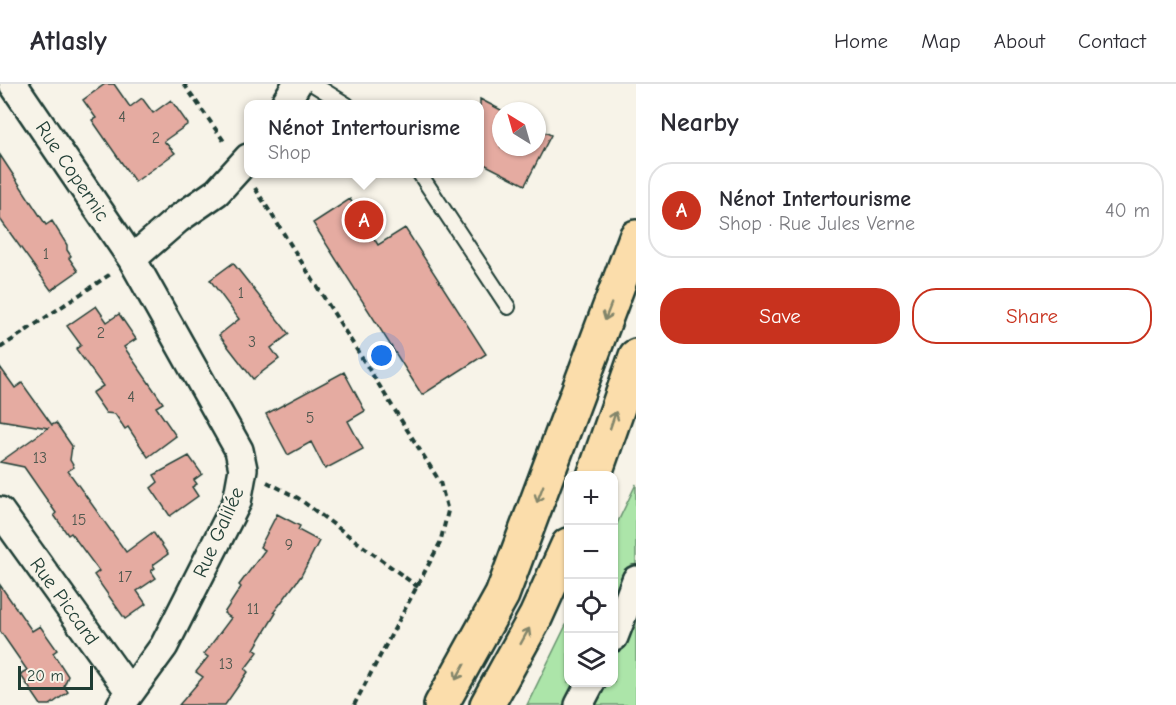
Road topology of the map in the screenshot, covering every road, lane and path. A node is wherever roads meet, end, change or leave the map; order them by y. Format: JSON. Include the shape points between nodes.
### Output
{"nodes":[{"id":1,"x":13,"y":84,"type":"edge"},
{"id":2,"x":184,"y":84,"type":"edge"},
{"id":3,"x":297,"y":84,"type":"edge"},
{"id":4,"x":313,"y":84,"type":"edge"},
{"id":5,"x":287,"y":100,"type":"edge"},
{"id":6,"x":339,"y":100,"type":"edge"},
{"id":7,"x":244,"y":161,"type":"edge"},
{"id":8,"x":244,"y":163,"type":"edge"},
{"id":9,"x":255,"y":178,"type":"edge"},
{"id":10,"x":423,"y":178,"type":"edge"},
{"id":11,"x":636,"y":237,"type":"edge"},
{"id":12,"x":132,"y":259,"type":"junction"},
{"id":13,"x":508,"y":307,"type":"dead end"},
{"id":14,"x":0,"y":348,"type":"edge"},
{"id":15,"x":636,"y":356,"type":"edge"},
{"id":16,"x":243,"y":468,"type":"junction"},
{"id":17,"x":596,"y":471,"type":"edge"},
{"id":18,"x":0,"y":511,"type":"edge"},
{"id":19,"x":564,"y":554,"type":"edge"},
{"id":20,"x":636,"y":580,"type":"edge"},
{"id":21,"x":418,"y":587,"type":"junction"},
{"id":22,"x":616,"y":633,"type":"edge"},
{"id":23,"x":588,"y":687,"type":"edge"},
{"id":24,"x":125,"y":698,"type":"edge"},
{"id":25,"x":354,"y":705,"type":"edge"},
{"id":26,"x":441,"y":705,"type":"edge"},
{"id":27,"x":487,"y":705,"type":"edge"},
{"id":28,"x":579,"y":705,"type":"edge"}],
"edges":[{"from":1,"to":12,"type":"street","name":"Rue Copernic"},
{"from":2,"to":7,"type":"path"},
{"from":3,"to":5,"type":"street"},
{"from":4,"to":6,"type":"lane"},
{"from":8,"to":12,"type":"street","via":[[217,192]]},
{"from":9,"to":21,"type":"path","via":[[440,482],[448,511],[440,543]]},
{"from":10,"to":13,"type":"lane"},
{"from":11,"to":26,"type":"highway","one_way":true,"via":[[502,595]]},
{"from":12,"to":14,"type":"path"},
{"from":12,"to":16,"type":"street","name":"Rue Galilée","via":[[239,450]]},
{"from":17,"to":15,"type":"highway","one_way":true},
{"from":16,"to":21,"type":"path","via":[[298,498]]},
{"from":16,"to":24,"type":"street","name":"Rue Galilée","via":[[237,502],[164,645]]},
{"from":18,"to":24,"type":"street","name":"Rue Piccard"},
{"from":27,"to":19,"type":"highway","one_way":true,"via":[[536,616]]},
{"from":20,"to":22,"type":"street"},
{"from":21,"to":25,"type":"path"},
{"from":23,"to":28,"type":"street"}]}
